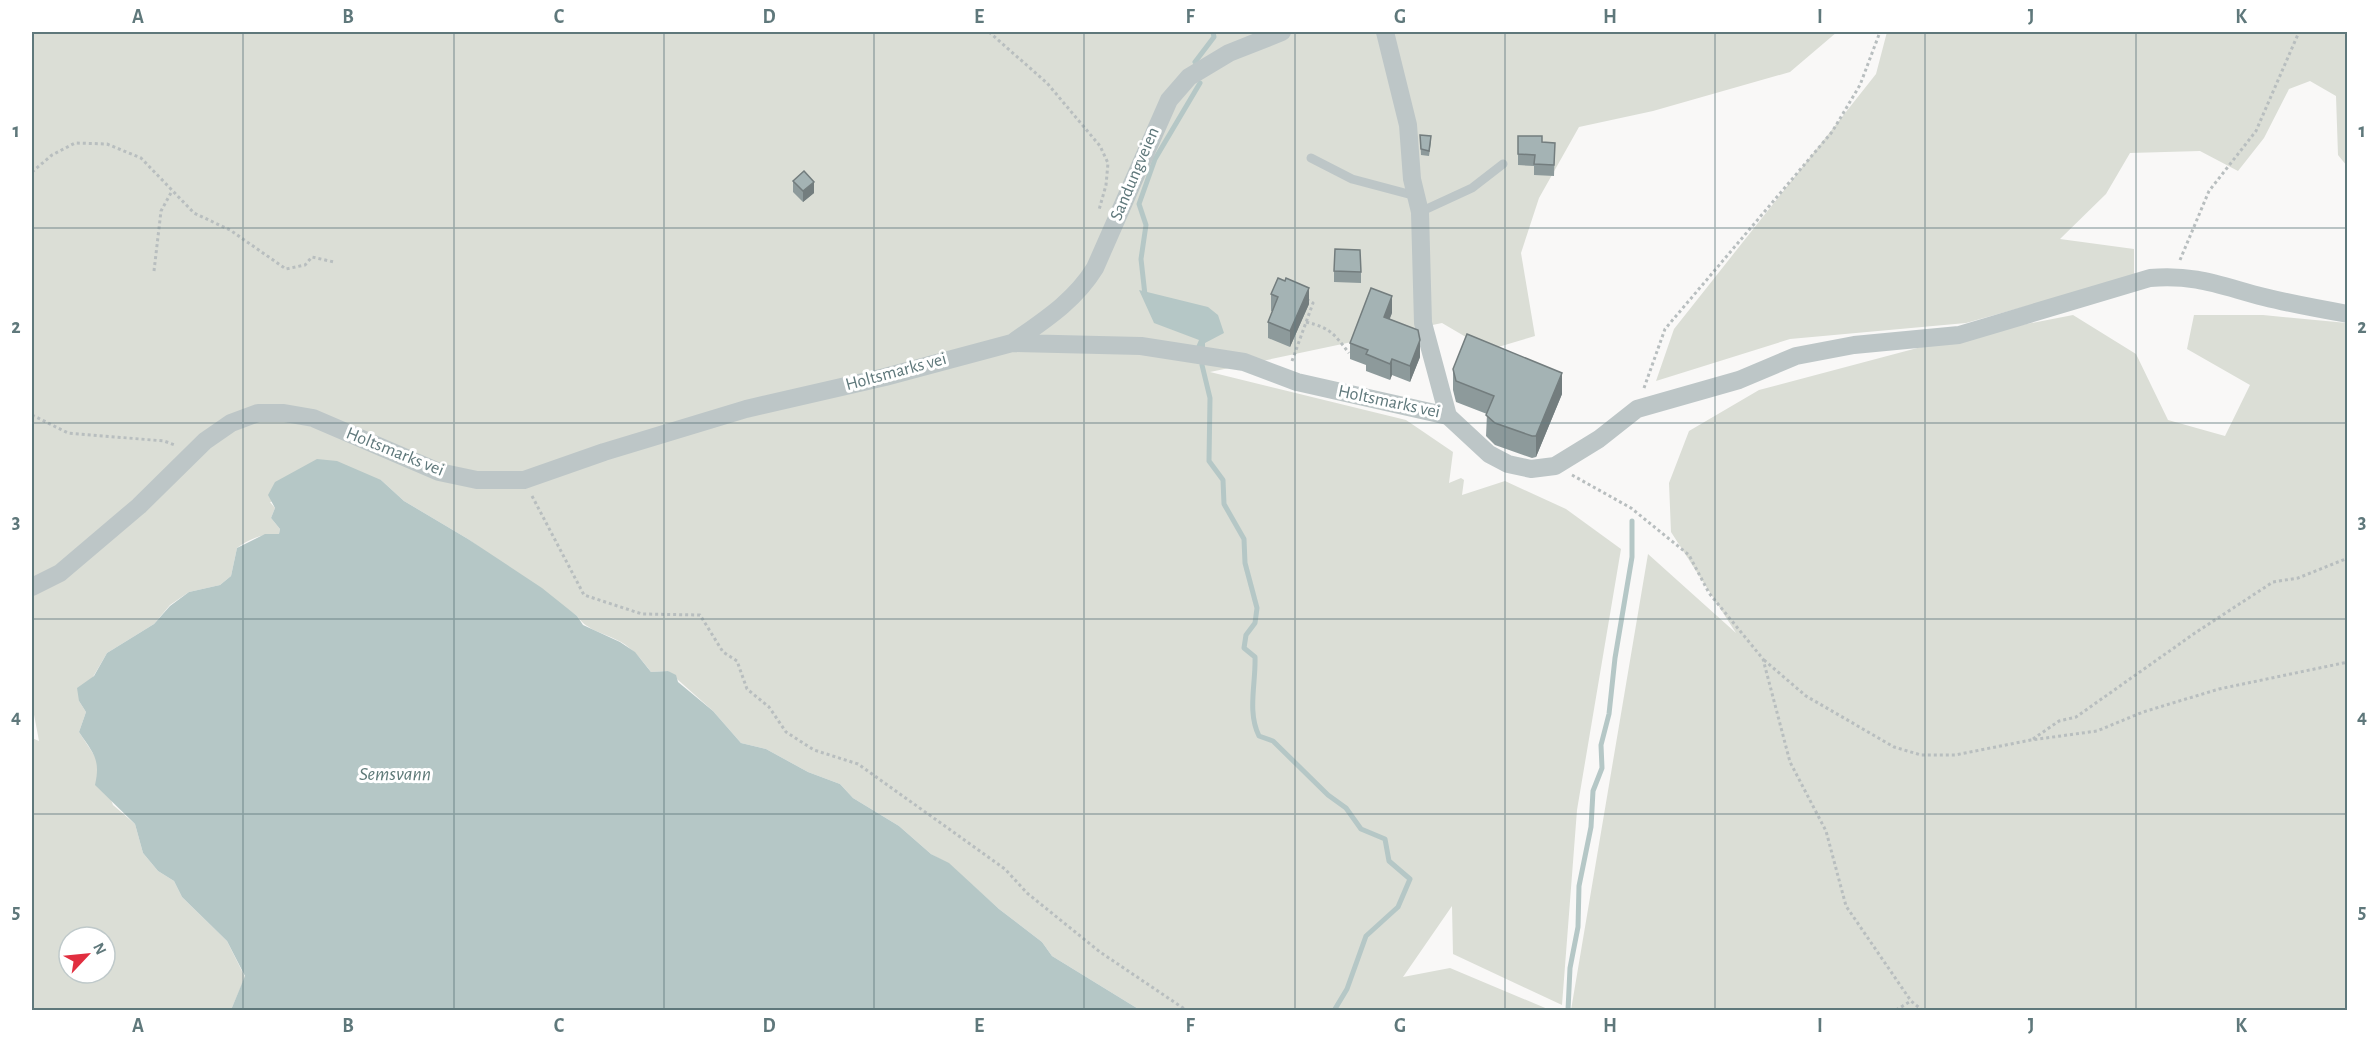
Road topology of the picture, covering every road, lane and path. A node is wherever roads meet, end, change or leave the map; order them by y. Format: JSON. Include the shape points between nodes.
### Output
{"nodes":[{"id":1,"x":989,"y":32,"type":"edge"},
{"id":2,"x":1282,"y":32,"type":"edge"},
{"id":3,"x":1385,"y":32,"type":"edge"},
{"id":4,"x":1880,"y":32,"type":"edge"},
{"id":5,"x":2299,"y":32,"type":"edge"},
{"id":6,"x":1311,"y":158,"type":"dead end"},
{"id":7,"x":1503,"y":164,"type":"dead end"},
{"id":8,"x":32,"y":172,"type":"edge"},
{"id":9,"x":172,"y":191,"type":"junction"},
{"id":10,"x":1418,"y":204,"type":"junction"},
{"id":11,"x":1097,"y":216,"type":"dead end"},
{"id":12,"x":334,"y":262,"type":"dead end"},
{"id":13,"x":154,"y":271,"type":"dead end"},
{"id":14,"x":2173,"y":276,"type":"junction"},
{"id":15,"x":1303,"y":298,"type":"edge"},
{"id":16,"x":2348,"y":314,"type":"edge"},
{"id":17,"x":1306,"y":322,"type":"junction"},
{"id":18,"x":1012,"y":343,"type":"junction"},
{"id":19,"x":1296,"y":350,"type":"dead end"},
{"id":20,"x":1349,"y":353,"type":"edge"},
{"id":21,"x":1636,"y":409,"type":"junction"},
{"id":22,"x":32,"y":415,"type":"edge"},
{"id":23,"x":1448,"y":416,"type":"junction"},
{"id":24,"x":193,"y":453,"type":"junction"},
{"id":25,"x":1555,"y":466,"type":"junction"},
{"id":26,"x":524,"y":480,"type":"junction"},
{"id":27,"x":2348,"y":558,"type":"edge"},
{"id":28,"x":32,"y":587,"type":"edge"},
{"id":29,"x":1763,"y":659,"type":"junction"},
{"id":30,"x":2348,"y":662,"type":"edge"},
{"id":31,"x":2031,"y":740,"type":"junction"},
{"id":32,"x":1911,"y":1001,"type":"junction"},
{"id":33,"x":1186,"y":1011,"type":"edge"},
{"id":34,"x":1896,"y":1011,"type":"edge"},
{"id":35,"x":1922,"y":1011,"type":"edge"}],
"edges":[{"from":1,"to":11,"type":"path","via":[[1047,83],[1100,146],[1108,164]]},
{"from":2,"to":18,"type":"street","name":"Sandungveien","via":[[1229,54],[1189,77],[1169,100],[1085,285],[1070,302]]},
{"from":3,"to":10,"type":"street","name":"Holtsmarks vei","via":[[1408,125]]},
{"from":4,"to":21,"type":"path","via":[[1860,85],[1832,132],[1665,329]]},
{"from":5,"to":14,"type":"path","via":[[2256,131],[2209,191]]},
{"from":6,"to":10,"type":"lane","via":[[1352,179]]},
{"from":7,"to":10,"type":"lane","via":[[1472,188]]},
{"from":8,"to":9,"type":"path","via":[[52,154],[75,143],[107,144],[141,158]]},
{"from":9,"to":12,"type":"path","via":[[194,213],[230,230],[286,269],[299,268],[312,257]]},
{"from":9,"to":13,"type":"path","via":[[161,211]]},
{"from":10,"to":23,"type":"street","name":"Holtsmarks vei","via":[[1424,323]]},
{"from":14,"to":16,"type":"street","via":[[2199,278],[2265,298]]},
{"from":14,"to":21,"type":"street","via":[[2150,278],[1959,335],[1854,345],[1796,356],[1739,380]]},
{"from":15,"to":17,"type":"path","via":[[1313,303]]},
{"from":17,"to":19,"type":"path"},
{"from":17,"to":20,"type":"path","via":[[1324,326]]},
{"from":18,"to":23,"type":"street","name":"Holtsmarks vei","via":[[1141,346],[1244,362],[1297,381]]},
{"from":18,"to":26,"type":"street","name":"Holtsmarks vei","via":[[735,412]]},
{"from":21,"to":25,"type":"street","via":[[1599,439]]},
{"from":22,"to":24,"type":"path","via":[[68,432],[164,441]]},
{"from":23,"to":25,"type":"street","via":[[1489,454],[1508,464],[1531,469]]},
{"from":24,"to":26,"type":"street","name":"Holtsmarks vei","via":[[231,423],[258,413],[284,413],[313,418],[439,472],[477,480]]},
{"from":24,"to":28,"type":"street","name":"Holtsmarks vei","via":[[139,506],[60,573]]},
{"from":25,"to":29,"type":"path","via":[[1631,508],[1689,555],[1709,592]]},
{"from":26,"to":33,"type":"path","via":[[584,595],[642,614],[700,615],[723,652],[737,660],[747,689],[769,706],[786,732],[814,750],[858,764],[1005,869],[1027,893],[1100,952]]},
{"from":27,"to":31,"type":"path","via":[[2298,578],[2273,582],[2076,717],[2059,721]]},
{"from":29,"to":31,"type":"path","via":[[1806,696],[1894,747],[1921,755],[1955,755]]},
{"from":29,"to":32,"type":"path","via":[[1790,762],[1826,831],[1846,906]]},
{"from":30,"to":31,"type":"path","via":[[2218,689],[2097,731]]},
{"from":32,"to":34,"type":"path"},
{"from":32,"to":35,"type":"path"}]}
